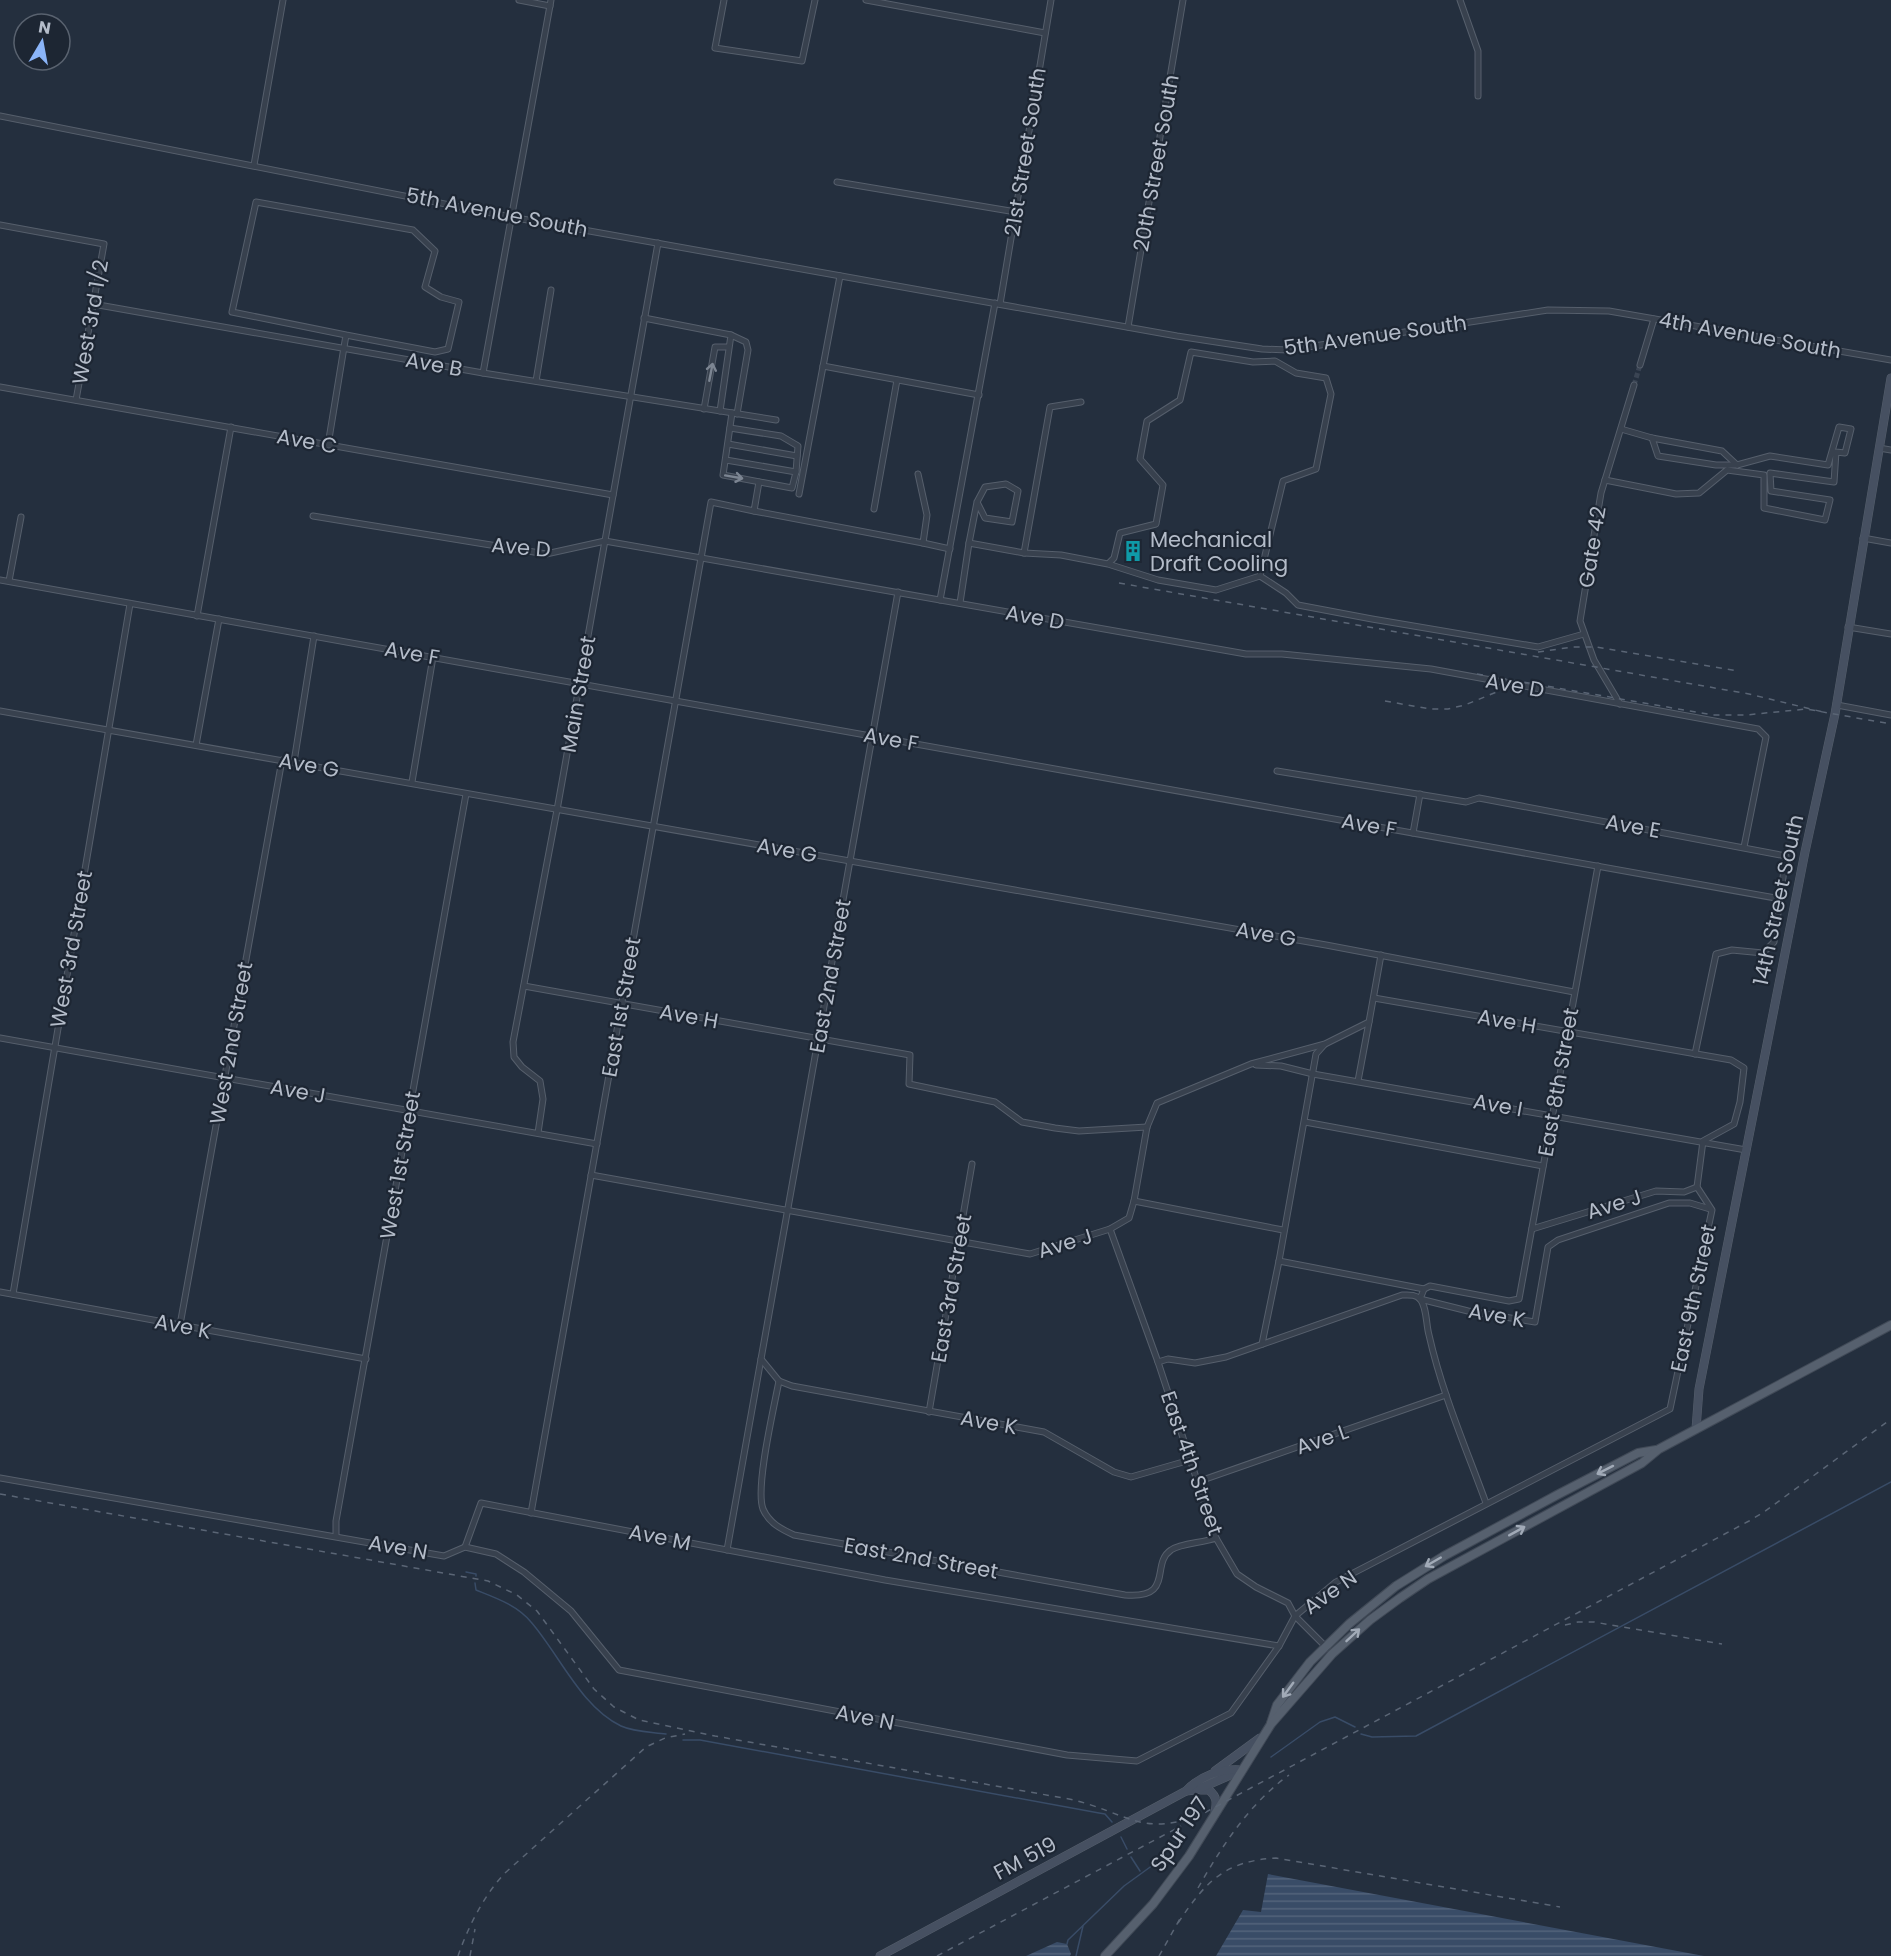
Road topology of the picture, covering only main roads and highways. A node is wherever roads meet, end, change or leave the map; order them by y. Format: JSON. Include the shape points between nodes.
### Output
{"nodes":[{"id":1,"x":1891,"y":1325,"type":"edge"},
{"id":2,"x":1659,"y":1449,"type":"junction"},
{"id":3,"x":1271,"y":1724,"type":"junction"},
{"id":4,"x":1105,"y":1956,"type":"edge"}],
"edges":[{"from":1,"to":2,"type":"main road"},
{"from":3,"to":2,"type":"main road","one_way":true,"via":[[1332,1654],[1417,1586],[1642,1463]]},
{"from":2,"to":3,"type":"main road","one_way":true,"via":[[1638,1453],[1420,1569],[1370,1605],[1324,1646],[1277,1706]]},
{"from":3,"to":4,"type":"main road","name":"Spur 197","via":[[1189,1856],[1153,1904]]}]}
